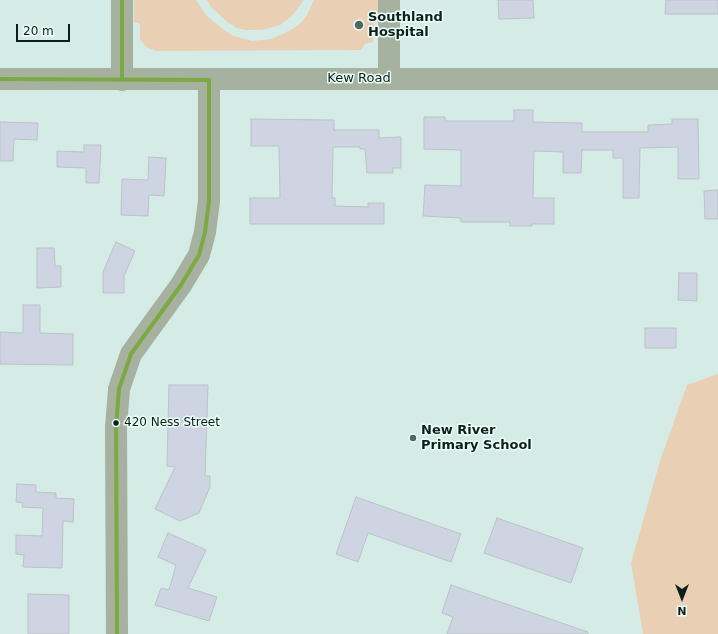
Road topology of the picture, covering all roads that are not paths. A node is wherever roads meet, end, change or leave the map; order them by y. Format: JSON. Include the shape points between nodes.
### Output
{"nodes":[{"id":1,"x":122,"y":0,"type":"edge"},
{"id":2,"x":389,"y":0,"type":"edge"},
{"id":3,"x":0,"y":79,"type":"edge"},
{"id":4,"x":389,"y":79,"type":"junction"},
{"id":5,"x":718,"y":79,"type":"edge"},
{"id":6,"x":122,"y":80,"type":"junction"},
{"id":7,"x":209,"y":80,"type":"junction"},
{"id":8,"x":117,"y":634,"type":"edge"}],
"edges":[{"from":1,"to":6,"type":"street"},
{"from":2,"to":4,"type":"street"},
{"from":3,"to":6,"type":"street","name":"Kew Road"},
{"from":4,"to":5,"type":"street","name":"Kew Road"},
{"from":4,"to":7,"type":"street","name":"Kew Road"},
{"from":6,"to":7,"type":"street","name":"Kew Road"},
{"from":7,"to":8,"type":"street","via":[[208,201],[205,232],[199,255],[132,354],[119,390],[116,427]]}]}
